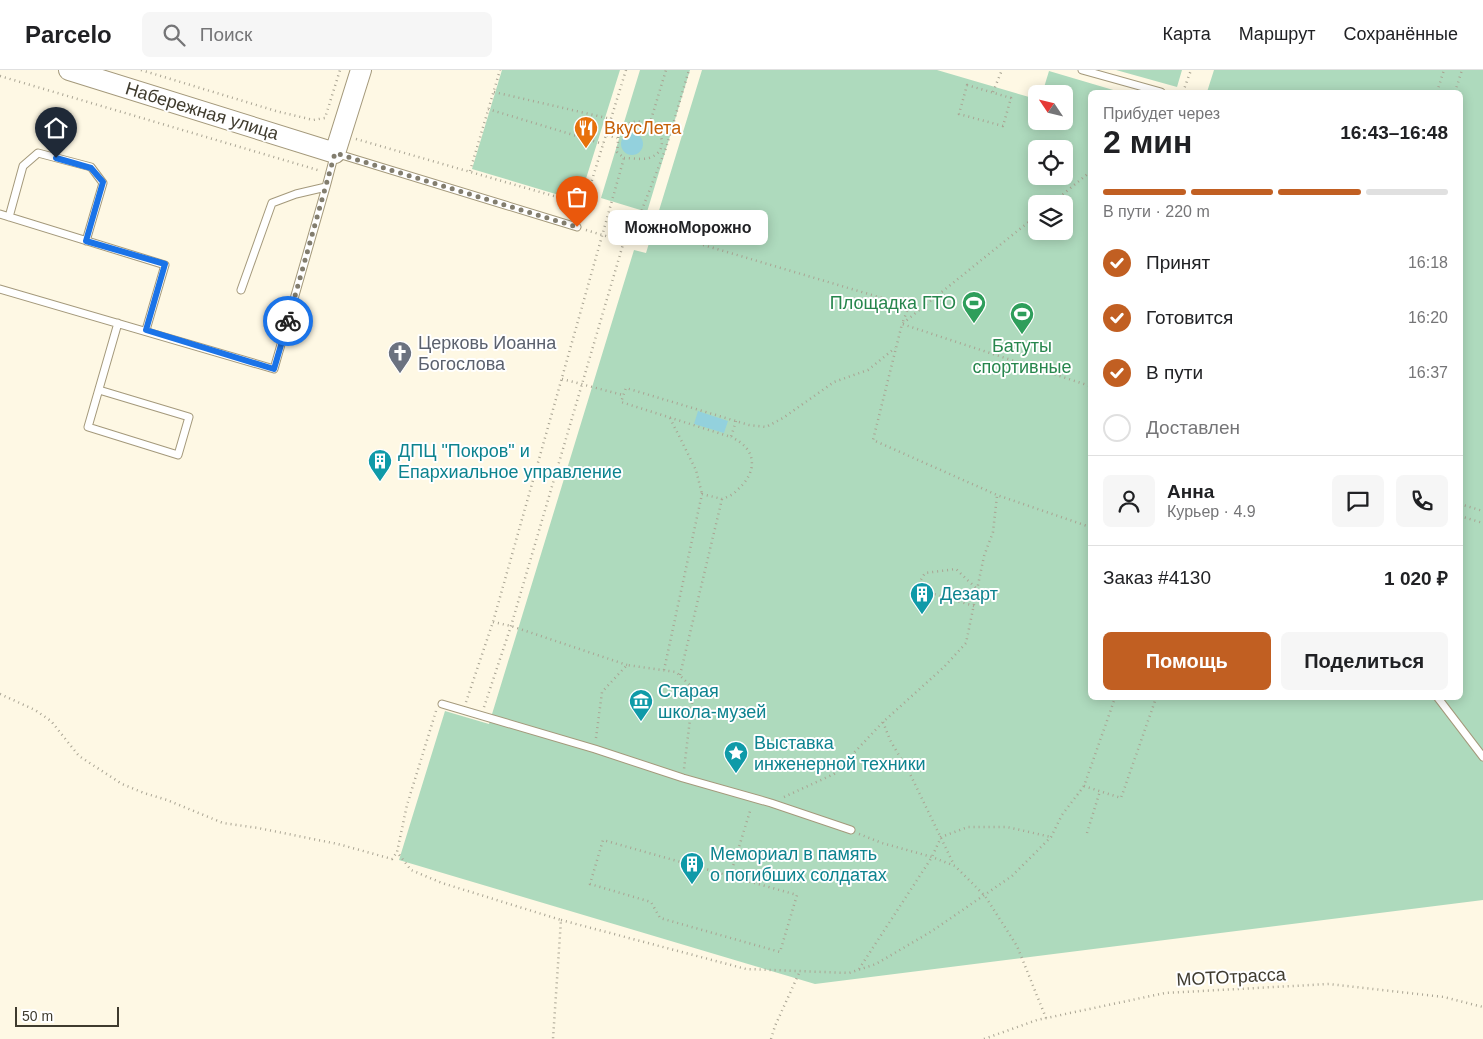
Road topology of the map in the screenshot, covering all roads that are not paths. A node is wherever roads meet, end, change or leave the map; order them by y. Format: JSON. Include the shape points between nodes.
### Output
{"nodes":[{"id":1,"x":69,"y":70,"type":"edge"},
{"id":2,"x":361,"y":70,"type":"edge"},
{"id":3,"x":1082,"y":70,"type":"edge"},
{"id":4,"x":1155,"y":90,"type":"edge"},
{"id":5,"x":338,"y":144,"type":"junction"},
{"id":6,"x":326,"y":186,"type":"junction"},
{"id":7,"x":0,"y":214,"type":"edge"},
{"id":8,"x":9,"y":217,"type":"junction"},
{"id":9,"x":577,"y":227,"type":"road end"},
{"id":10,"x":86,"y":241,"type":"junction"},
{"id":11,"x":0,"y":289,"type":"edge"},
{"id":12,"x":241,"y":290,"type":"dead end"},
{"id":13,"x":118,"y":323,"type":"junction"},
{"id":14,"x":146,"y":330,"type":"junction"},
{"id":15,"x":99,"y":390,"type":"junction"},
{"id":16,"x":1440,"y":700,"type":"edge"},
{"id":17,"x":442,"y":704,"type":"road end"},
{"id":18,"x":1483,"y":757,"type":"edge"},
{"id":19,"x":851,"y":830,"type":"road end"}],
"edges":[{"from":1,"to":5,"type":"street","name":"Набережная улица"},
{"from":2,"to":5,"type":"street"},
{"from":3,"to":4,"type":"lane"},
{"from":5,"to":6,"type":"lane"},
{"from":5,"to":9,"type":"lane"},
{"from":6,"to":12,"type":"lane","via":[[272,203]]},
{"from":6,"to":14,"type":"lane","via":[[274,369]]},
{"from":7,"to":8,"type":"lane"},
{"from":8,"to":10,"type":"lane"},
{"from":8,"to":10,"type":"lane","via":[[23,166],[38,153],[91,168],[103,182]]},
{"from":10,"to":14,"type":"lane","via":[[165,264]]},
{"from":11,"to":13,"type":"lane"},
{"from":13,"to":14,"type":"lane"},
{"from":13,"to":15,"type":"lane"},
{"from":15,"to":15,"type":"lane","via":[[189,417],[178,455],[88,427]]},
{"from":16,"to":18,"type":"lane"},
{"from":17,"to":19,"type":"lane","via":[[595,748]]}]}
